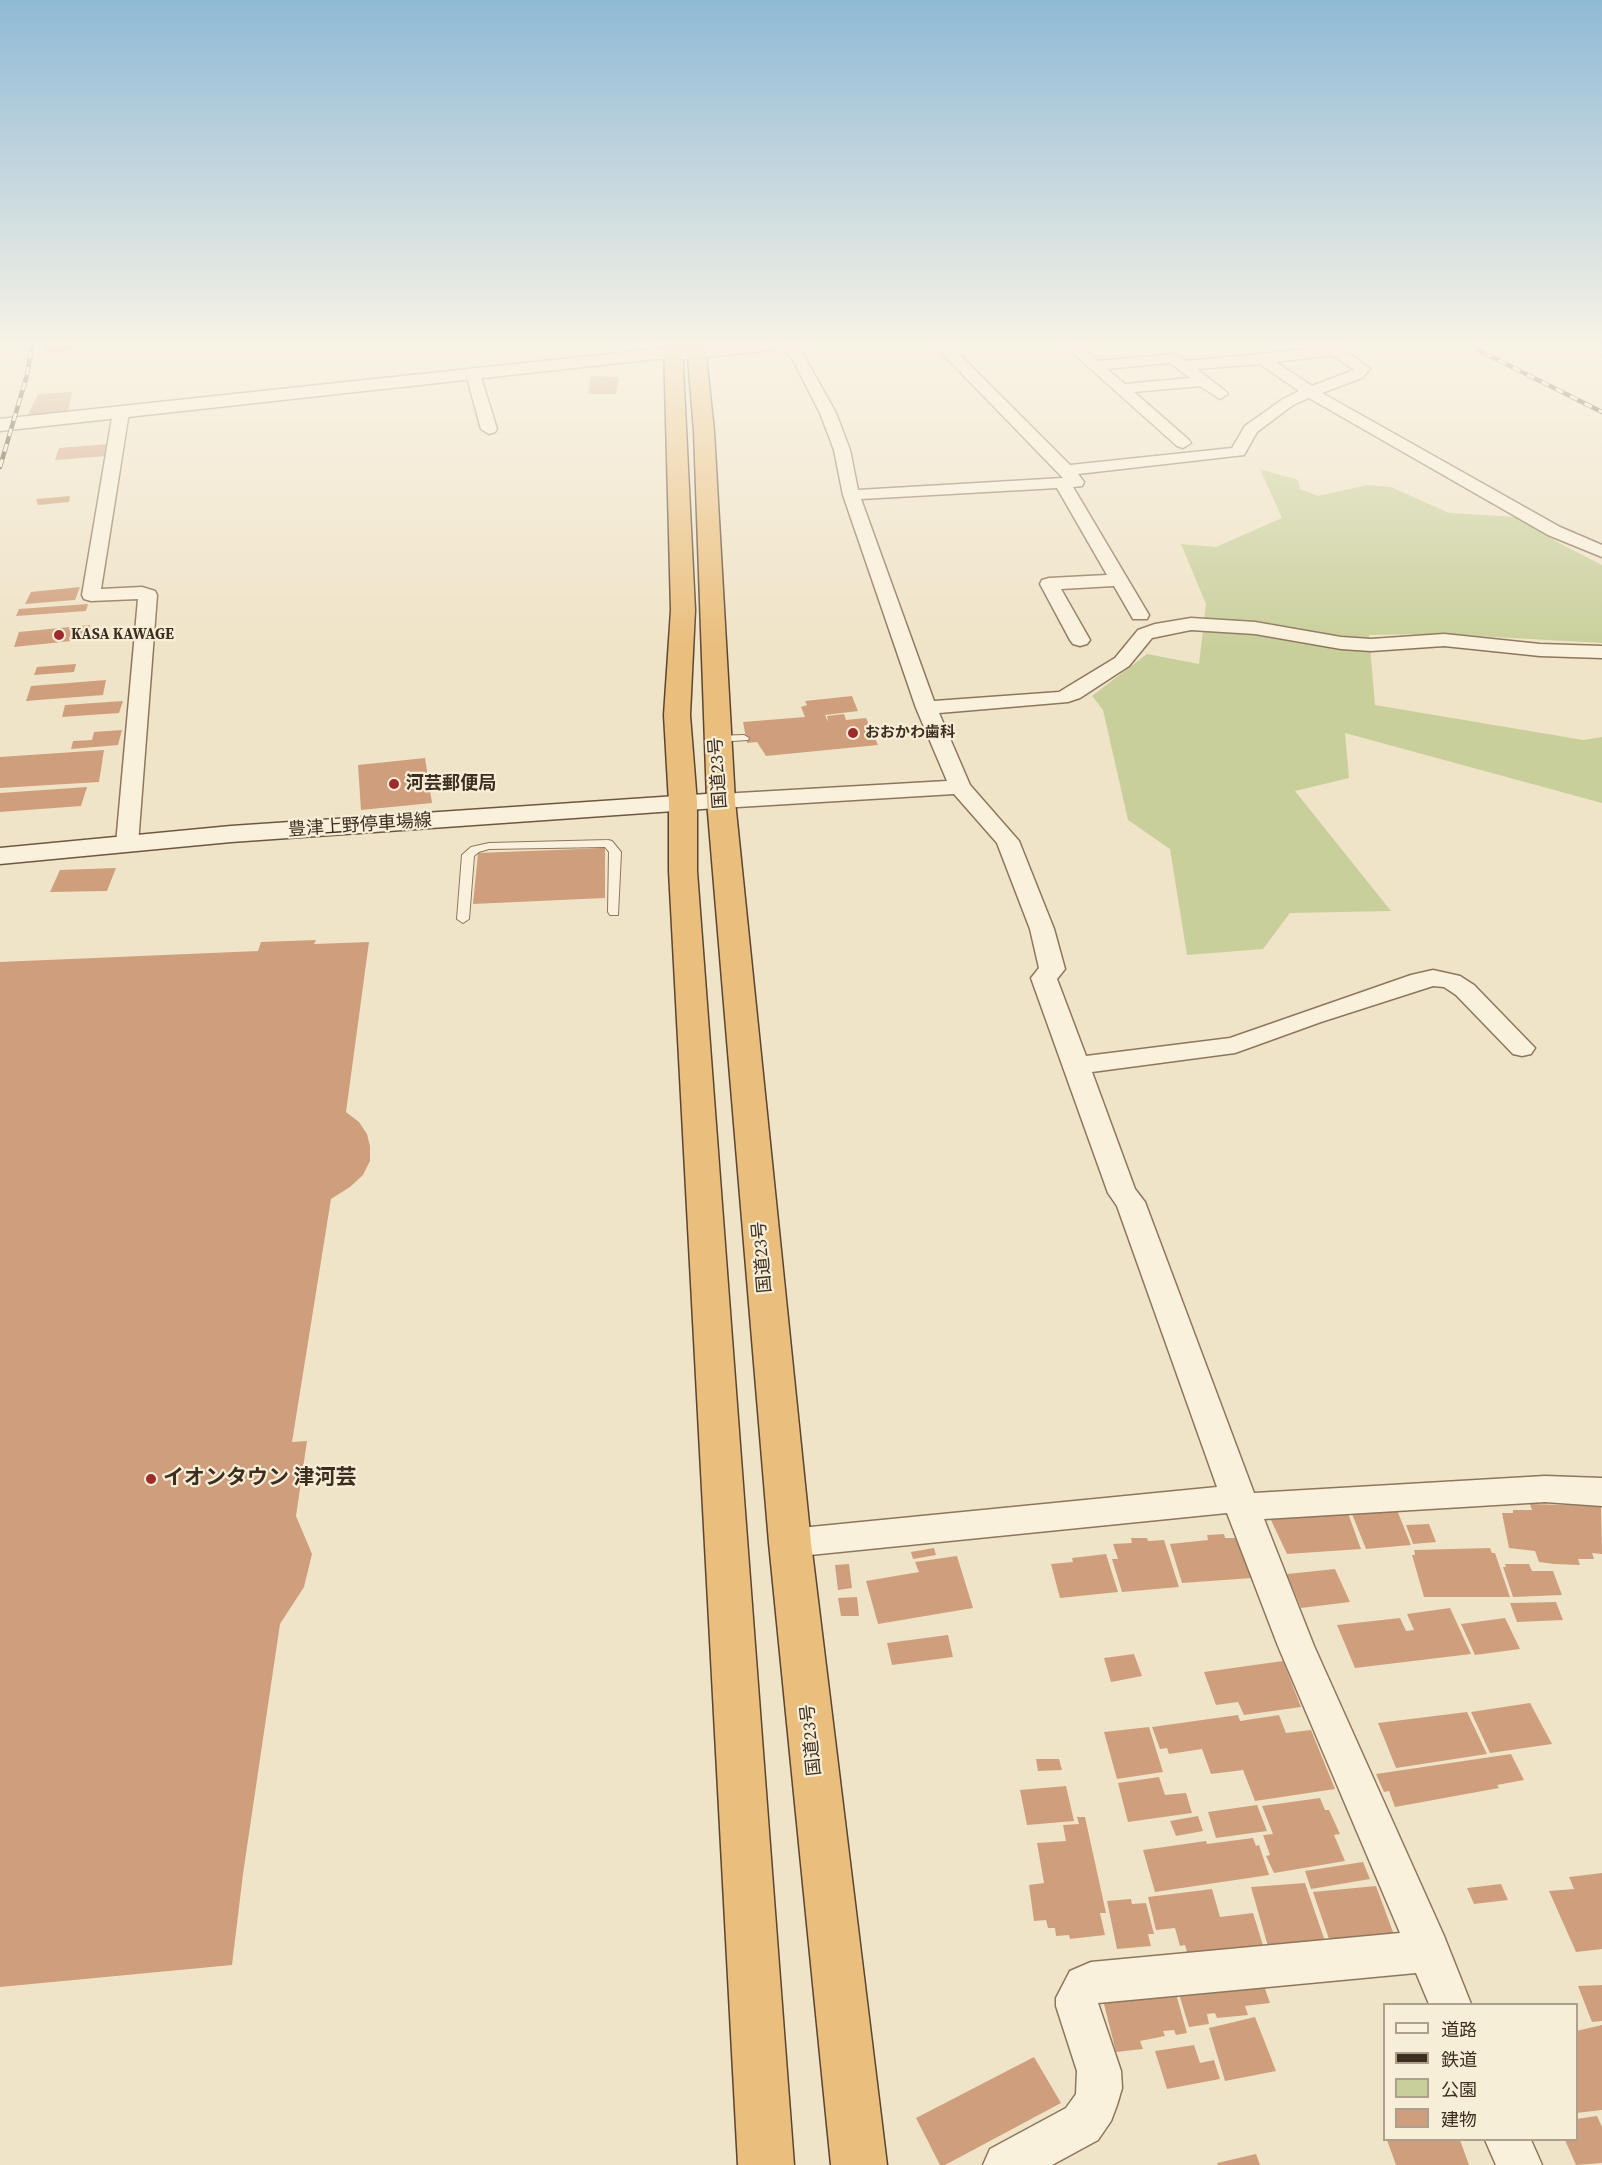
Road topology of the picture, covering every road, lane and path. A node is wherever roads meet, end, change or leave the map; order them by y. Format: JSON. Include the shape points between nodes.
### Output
{"nodes":[{"id":1,"x":116,"y":447,"type":"edge"},
{"id":2,"x":684,"y":447,"type":"edge"},
{"id":3,"x":705,"y":447,"type":"edge"},
{"id":4,"x":841,"y":447,"type":"edge"},
{"id":5,"x":1044,"y":447,"type":"edge"},
{"id":6,"x":1136,"y":447,"type":"edge"},
{"id":7,"x":1241,"y":447,"type":"edge"},
{"id":8,"x":1408,"y":447,"type":"edge"},
{"id":9,"x":1053,"y":456,"type":"junction"},
{"id":10,"x":1064,"y":477,"type":"junction"},
{"id":11,"x":851,"y":495,"type":"junction"},
{"id":12,"x":1602,"y":536,"type":"edge"},
{"id":13,"x":1575,"y":541,"type":"junction"},
{"id":14,"x":1602,"y":552,"type":"edge"},
{"id":15,"x":1119,"y":580,"type":"junction"},
{"id":16,"x":1140,"y":615,"type":"dead end"},
{"id":17,"x":1080,"y":640,"type":"dead end"},
{"id":18,"x":1602,"y":652,"type":"edge"},
{"id":19,"x":926,"y":708,"type":"junction"},
{"id":20,"x":960,"y":787,"type":"junction"},
{"id":21,"x":721,"y":801,"type":"junction"},
{"id":22,"x":683,"y":803,"type":"junction"},
{"id":23,"x":127,"y":844,"type":"junction"},
{"id":24,"x":0,"y":856,"type":"edge"},
{"id":25,"x":614,"y":912,"type":"dead end"},
{"id":26,"x":463,"y":919,"type":"dead end"},
{"id":27,"x":1522,"y":1048,"type":"dead end"},
{"id":28,"x":1076,"y":1066,"type":"junction"},
{"id":29,"x":1602,"y":1492,"type":"edge"},
{"id":30,"x":1241,"y":1503,"type":"junction"},
{"id":31,"x":790,"y":1543,"type":"junction"},
{"id":32,"x":1429,"y":1951,"type":"junction"},
{"id":33,"x":1450,"y":2003,"type":"edge"},
{"id":34,"x":1509,"y":2141,"type":"edge"},
{"id":35,"x":766,"y":2165,"type":"edge"},
{"id":36,"x":859,"y":2165,"type":"edge"},
{"id":37,"x":1005,"y":2165,"type":"edge"},
{"id":38,"x":1519,"y":2165,"type":"edge"}],
"edges":[{"from":1,"to":23,"type":"street","via":[[91,595],[148,595]]},
{"from":2,"to":22,"type":"highway","name":"国道23号","via":[[683,610],[677,715]]},
{"from":3,"to":21,"type":"highway","name":"国道23号","via":[[730,739]]},
{"from":4,"to":11,"type":"street"},
{"from":5,"to":9,"type":"street"},
{"from":6,"to":9,"type":"street"},
{"from":7,"to":10,"type":"street","via":[[1238,452]]},
{"from":8,"to":13,"type":"street"},
{"from":9,"to":10,"type":"street"},
{"from":10,"to":11,"type":"street"},
{"from":10,"to":15,"type":"street"},
{"from":11,"to":19,"type":"street"},
{"from":12,"to":13,"type":"street"},
{"from":13,"to":14,"type":"street"},
{"from":15,"to":16,"type":"street"},
{"from":15,"to":17,"type":"street","via":[[1049,584]]},
{"from":18,"to":19,"type":"street","via":[[1444,640],[1351,644],[1255,628],[1191,624],[1145,634],[1122,662],[1073,694]]},
{"from":19,"to":20,"type":"street"},
{"from":20,"to":21,"type":"street"},
{"from":20,"to":28,"type":"street","via":[[1008,841],[1042,929],[1052,969],[1044,978]]},
{"from":21,"to":22,"type":"street","name":"豊津上野停車場線"},
{"from":21,"to":31,"type":"highway","name":"国道23号"},
{"from":22,"to":23,"type":"street","name":"豊津上野停車場線"},
{"from":22,"to":35,"type":"highway","name":"国道23号","via":[[684,883]]},
{"from":23,"to":24,"type":"street","name":"豊津上野停車場線"},
{"from":25,"to":26,"type":"lane","via":[[615,852],[608,843],[489,846],[468,855]]},
{"from":27,"to":28,"type":"street","via":[[1465,990],[1451,981],[1433,978],[1235,1045]]},
{"from":28,"to":30,"type":"street"},
{"from":29,"to":30,"type":"street","via":[[1545,1489]]},
{"from":30,"to":31,"type":"street"},
{"from":30,"to":32,"type":"street","via":[[1296,1646]]},
{"from":31,"to":36,"type":"highway","name":"国道23号"},
{"from":32,"to":33,"type":"street"},
{"from":32,"to":37,"type":"street","via":[[1085,1986],[1077,2006],[1099,2071],[1101,2088],[1095,2105],[1082,2124]]},
{"from":34,"to":38,"type":"street"}]}
